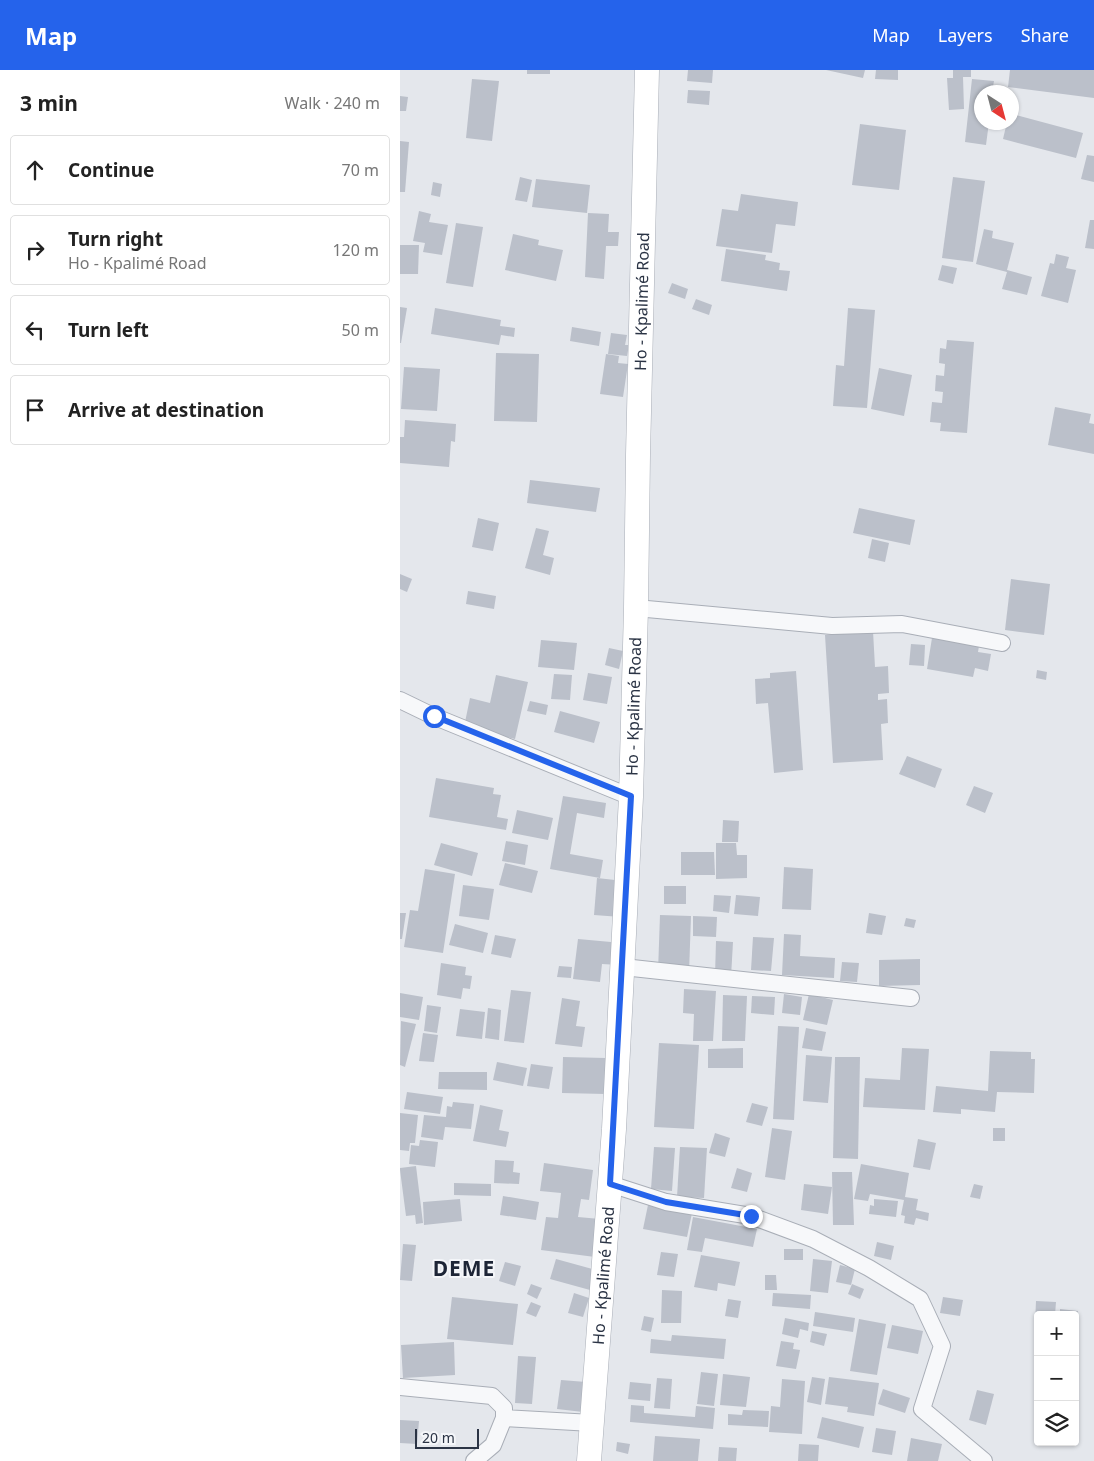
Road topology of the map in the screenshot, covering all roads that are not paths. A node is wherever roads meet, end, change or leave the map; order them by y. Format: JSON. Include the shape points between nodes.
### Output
{"nodes":[{"id":1,"x":647,"y":70,"type":"edge"},
{"id":2,"x":636,"y":608,"type":"junction"},
{"id":3,"x":1002,"y":643,"type":"dead end"},
{"id":4,"x":400,"y":700,"type":"edge"},
{"id":5,"x":631,"y":796,"type":"junction"},
{"id":6,"x":623,"y":966,"type":"junction"},
{"id":7,"x":911,"y":998,"type":"dead end"},
{"id":8,"x":610,"y":1184,"type":"junction"},
{"id":9,"x":400,"y":1387,"type":"edge"},
{"id":10,"x":504,"y":1418,"type":"junction"},
{"id":11,"x":592,"y":1422,"type":"junction"},
{"id":12,"x":474,"y":1461,"type":"edge"},
{"id":13,"x":589,"y":1461,"type":"edge"},
{"id":14,"x":984,"y":1461,"type":"edge"}],
"edges":[{"from":1,"to":2,"type":"main road","name":"Ho - Kpalimé Road"},
{"from":2,"to":3,"type":"street","via":[[832,626],[902,624]]},
{"from":2,"to":5,"type":"main road","name":"Ho - Kpalimé Road"},
{"from":4,"to":5,"type":"street"},
{"from":5,"to":6,"type":"main road","name":"Ho - Kpalimé Road"},
{"from":6,"to":7,"type":"street"},
{"from":6,"to":8,"type":"main road","name":"Ho - Kpalimé Road"},
{"from":8,"to":11,"type":"main road","name":"Ho - Kpalimé Road"},
{"from":8,"to":14,"type":"street","via":[[666,1202],[760,1219],[813,1239],[920,1299],[942,1346],[922,1408]]},
{"from":9,"to":10,"type":"street","via":[[492,1396],[504,1408]]},
{"from":10,"to":11,"type":"street"},
{"from":10,"to":12,"type":"street","via":[[493,1445]]},
{"from":11,"to":13,"type":"main road","name":"Ho - Kpalimé Road"}]}
